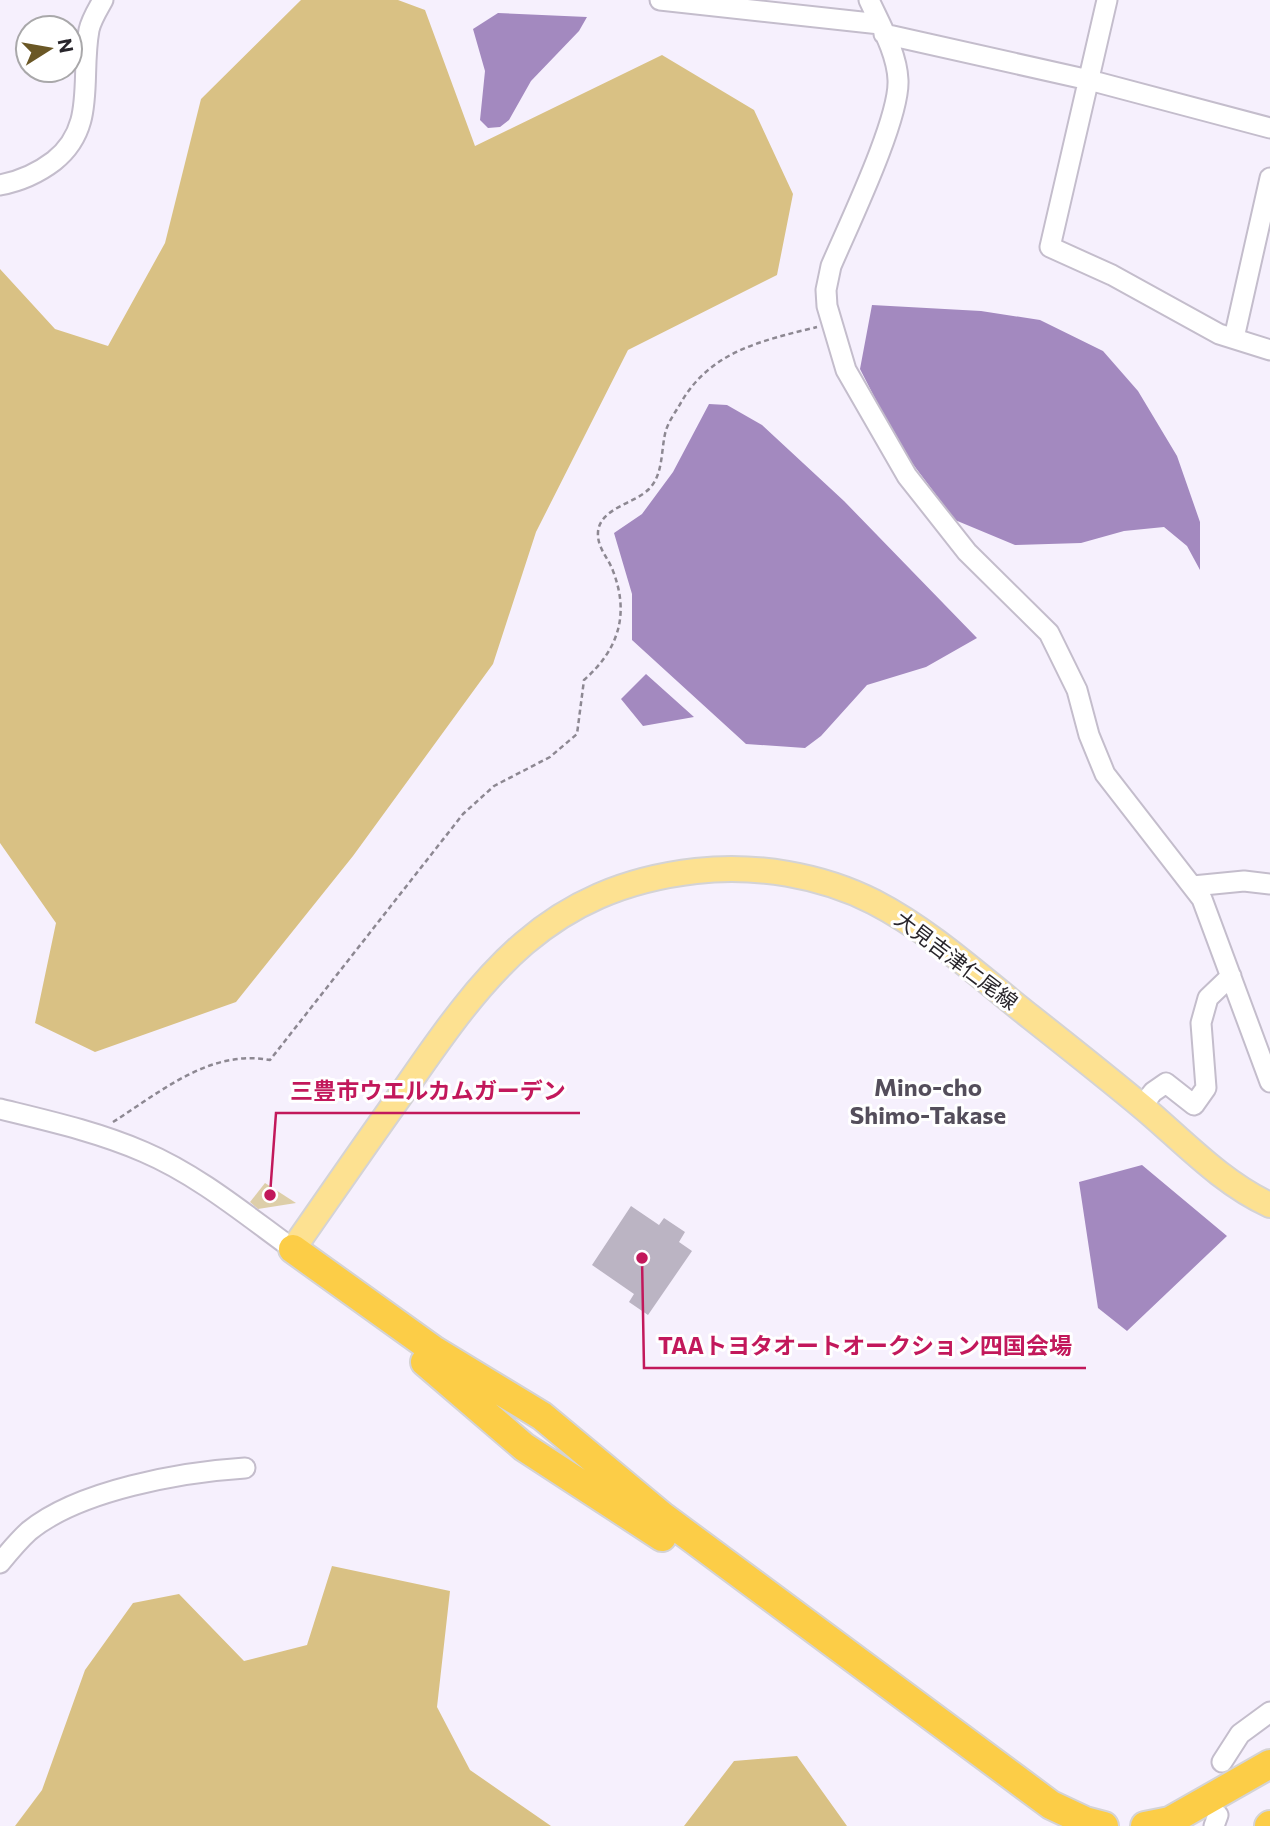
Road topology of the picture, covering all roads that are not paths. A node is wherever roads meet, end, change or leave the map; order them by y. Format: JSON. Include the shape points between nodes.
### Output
{"nodes":[{"id":1,"x":103,"y":0,"type":"edge"},
{"id":2,"x":660,"y":0,"type":"edge"},
{"id":3,"x":869,"y":0,"type":"edge"},
{"id":4,"x":1107,"y":0,"type":"edge"},
{"id":5,"x":882,"y":29,"type":"junction"},
{"id":6,"x":1089,"y":80,"type":"junction"},
{"id":7,"x":1270,"y":128,"type":"edge"},
{"id":8,"x":1270,"y":178,"type":"edge"},
{"id":9,"x":0,"y":184,"type":"edge"},
{"id":10,"x":1234,"y":338,"type":"junction"},
{"id":11,"x":1270,"y":350,"type":"edge"},
{"id":12,"x":1270,"y":884,"type":"edge"},
{"id":13,"x":1193,"y":886,"type":"junction"},
{"id":14,"x":1231,"y":976,"type":"junction"},
{"id":15,"x":1270,"y":1082,"type":"edge"},
{"id":16,"x":1142,"y":1107,"type":"junction"},
{"id":17,"x":0,"y":1109,"type":"edge"},
{"id":18,"x":1270,"y":1205,"type":"edge"},
{"id":19,"x":293,"y":1250,"type":"junction"},
{"id":20,"x":245,"y":1468,"type":"dead end"},
{"id":21,"x":0,"y":1563,"type":"edge"},
{"id":22,"x":1270,"y":1712,"type":"edge"},
{"id":23,"x":1222,"y":1762,"type":"dead end"},
{"id":24,"x":1270,"y":1764,"type":"edge"},
{"id":25,"x":1052,"y":1826,"type":"edge"},
{"id":26,"x":1104,"y":1826,"type":"edge"},
{"id":27,"x":1145,"y":1826,"type":"edge"}],
"edges":[{"from":1,"to":9,"type":"street","via":[[90,27],[81,130],[70,148],[41,171]]},
{"from":2,"to":5,"type":"street"},
{"from":3,"to":5,"type":"street"},
{"from":4,"to":6,"type":"street"},
{"from":5,"to":6,"type":"street"},
{"from":5,"to":13,"type":"street","via":[[897,90],[888,127],[831,266],[826,290],[830,324],[846,370],[907,476],[967,552],[1049,633],[1077,690],[1105,774]]},
{"from":6,"to":7,"type":"street"},
{"from":6,"to":10,"type":"street","via":[[1050,247]]},
{"from":8,"to":10,"type":"street"},
{"from":10,"to":11,"type":"street"},
{"from":12,"to":13,"type":"street","via":[[1244,881]]},
{"from":13,"to":14,"type":"street"},
{"from":14,"to":15,"type":"street"},
{"from":14,"to":16,"type":"street","via":[[1208,998],[1201,1023],[1206,1088],[1195,1105],[1166,1083]]},
{"from":16,"to":18,"type":"main road","name":"大見吉津仁尾線","via":[[1240,1191]]},
{"from":16,"to":19,"type":"main road","name":"大見吉津仁尾線","via":[[924,932],[873,902],[812,878],[729,867],[667,874],[605,893],[547,923],[506,957],[464,1004]]},
{"from":17,"to":19,"type":"street","via":[[94,1133],[147,1153],[232,1204]]},
{"from":19,"to":25,"type":"highway","via":[[324,1283],[433,1367],[524,1447],[651,1528]]},
{"from":19,"to":26,"type":"highway","via":[[435,1351],[542,1416],[662,1516],[1051,1804]]},
{"from":20,"to":21,"type":"street","via":[[131,1486],[63,1511],[31,1530]]},
{"from":22,"to":23,"type":"street","via":[[1240,1734]]},
{"from":24,"to":27,"type":"highway","via":[[1170,1821]]}]}
